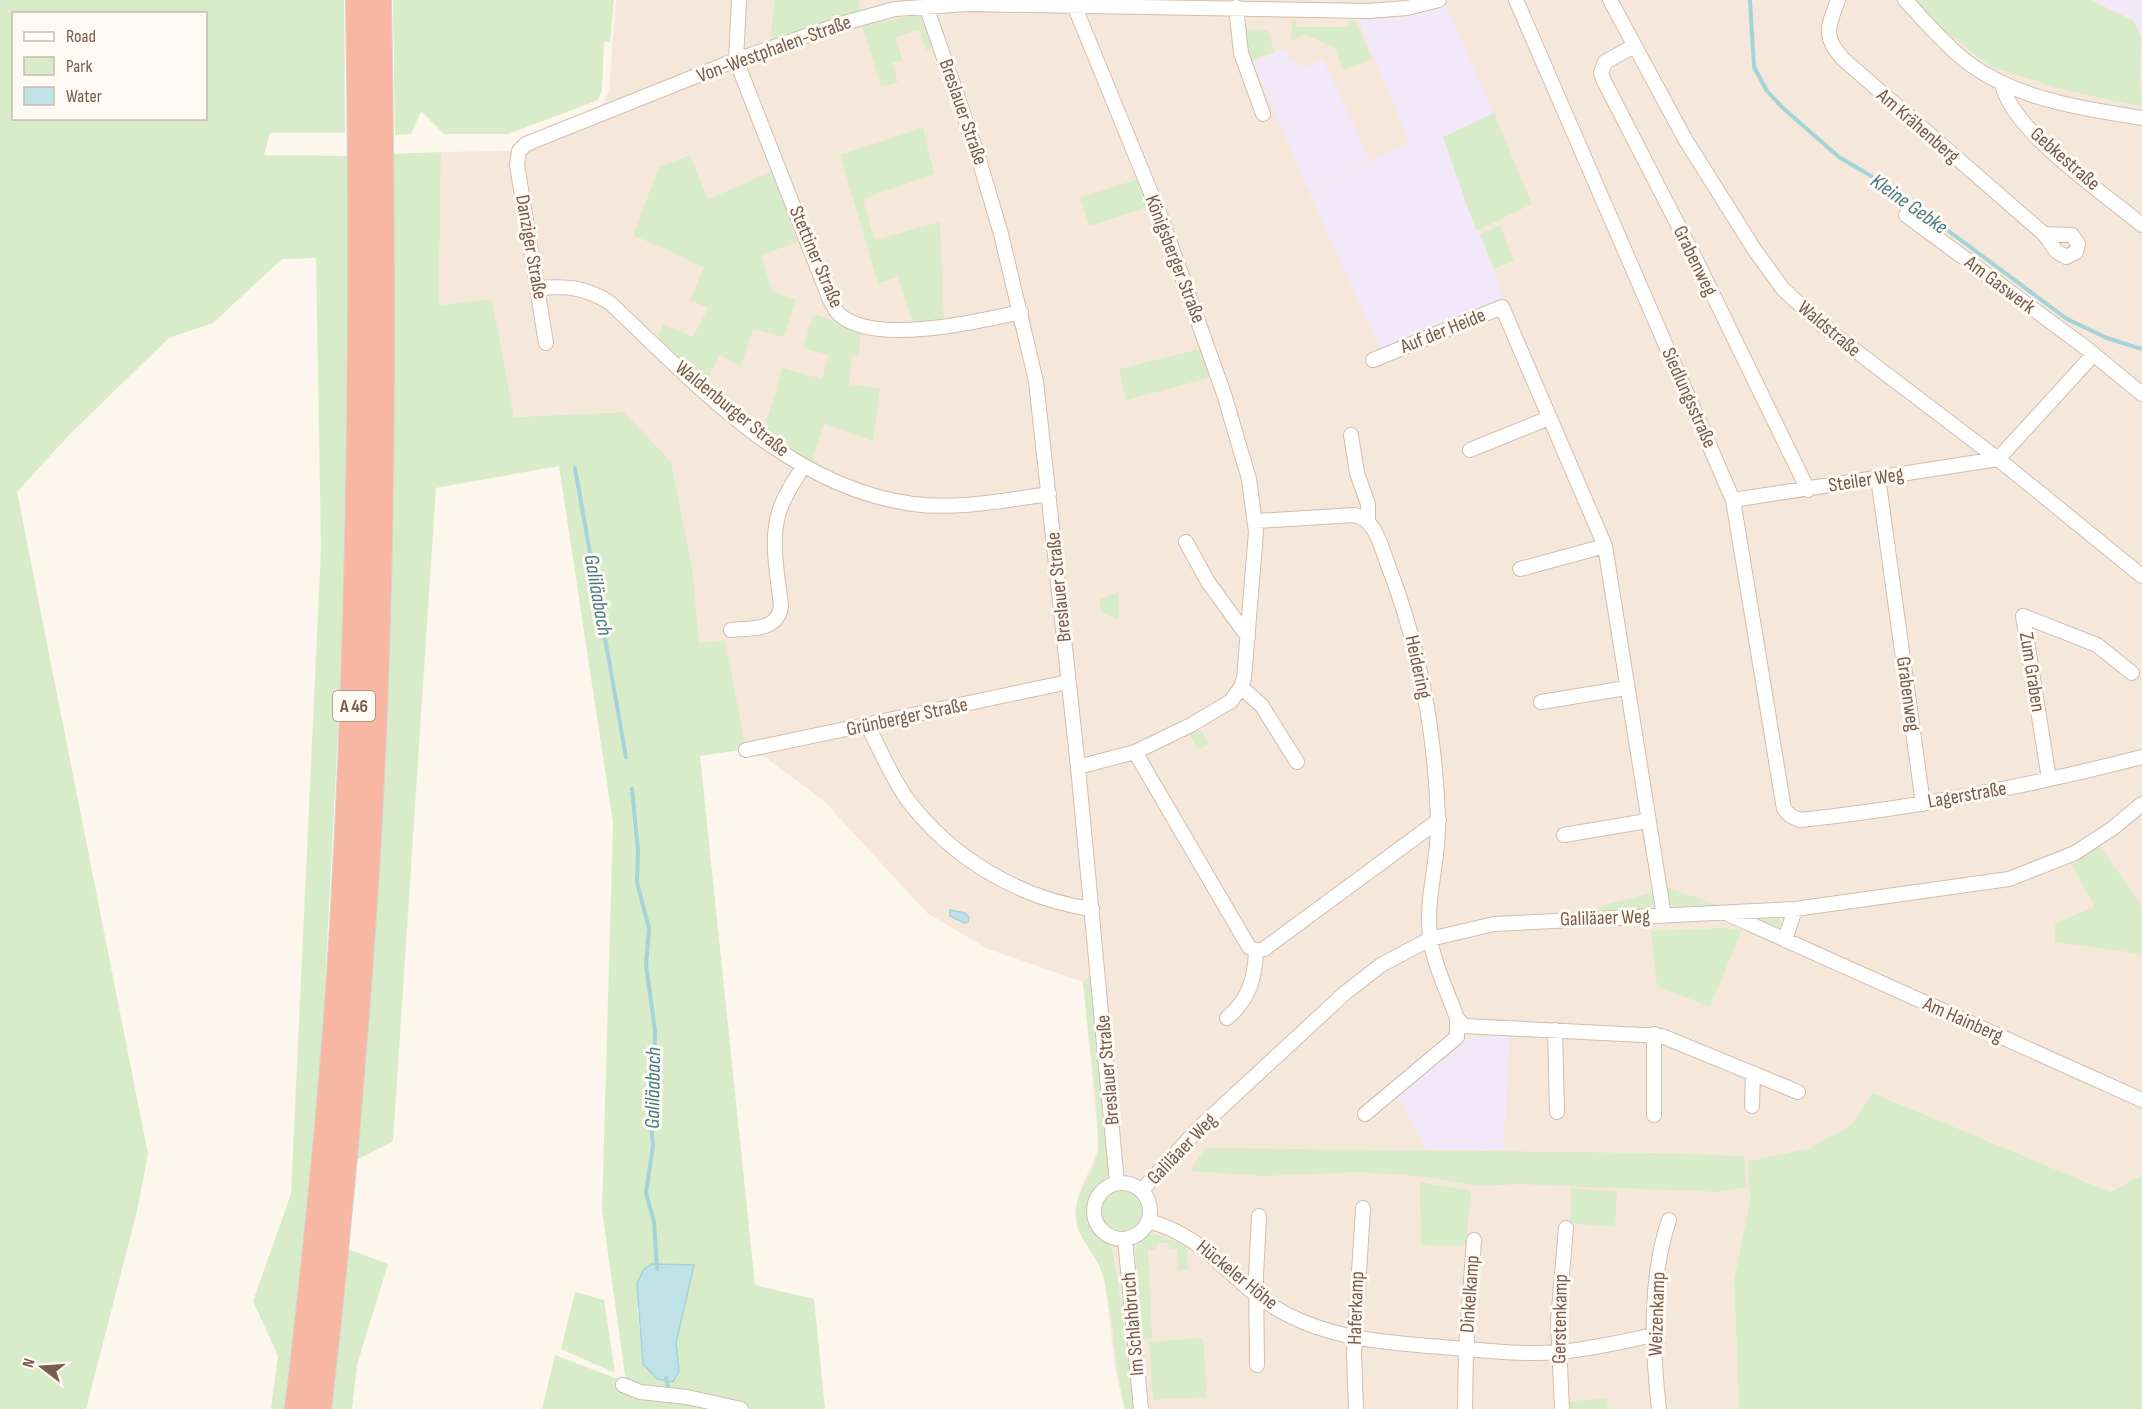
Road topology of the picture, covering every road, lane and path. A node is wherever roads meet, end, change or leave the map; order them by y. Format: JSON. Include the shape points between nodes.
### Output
{"nodes":[{"id":1,"x":359,"y":0,"type":"edge"},
{"id":2,"x":378,"y":0,"type":"edge"},
{"id":3,"x":739,"y":0,"type":"edge"},
{"id":4,"x":1439,"y":0,"type":"edge"},
{"id":5,"x":1516,"y":0,"type":"edge"},
{"id":6,"x":1610,"y":0,"type":"edge"},
{"id":7,"x":1838,"y":0,"type":"edge"},
{"id":8,"x":1905,"y":0,"type":"edge"},
{"id":9,"x":1074,"y":5,"type":"junction"},
{"id":10,"x":926,"y":6,"type":"junction"},
{"id":11,"x":1236,"y":7,"type":"junction"},
{"id":12,"x":1634,"y":46,"type":"junction"},
{"id":13,"x":736,"y":60,"type":"junction"},
{"id":14,"x":2002,"y":83,"type":"junction"},
{"id":15,"x":1263,"y":114,"type":"dead end"},
{"id":16,"x":2142,"y":118,"type":"edge"},
{"id":17,"x":519,"y":151,"type":"joint"},
{"id":18,"x":1906,"y":215,"type":"dead end"},
{"id":19,"x":2142,"y":225,"type":"edge"},
{"id":20,"x":2044,"y":234,"type":"dead end"},
{"id":21,"x":538,"y":288,"type":"junction"},
{"id":22,"x":1021,"y":312,"type":"junction"},
{"id":23,"x":546,"y":344,"type":"dead end"},
{"id":24,"x":2093,"y":355,"type":"junction"},
{"id":25,"x":1372,"y":360,"type":"dead end"},
{"id":26,"x":2142,"y":394,"type":"edge"},
{"id":27,"x":1549,"y":418,"type":"junction"},
{"id":28,"x":1351,"y":435,"type":"dead end"},
{"id":29,"x":1470,"y":450,"type":"dead end"},
{"id":30,"x":1998,"y":459,"type":"junction"},
{"id":31,"x":802,"y":467,"type":"junction"},
{"id":32,"x":1878,"y":477,"type":"junction"},
{"id":33,"x":1808,"y":490,"type":"junction"},
{"id":34,"x":1049,"y":494,"type":"junction"},
{"id":35,"x":1733,"y":500,"type":"junction"},
{"id":36,"x":1256,"y":521,"type":"junction"},
{"id":37,"x":1368,"y":521,"type":"junction"},
{"id":38,"x":1186,"y":542,"type":"dead end"},
{"id":39,"x":1605,"y":546,"type":"junction"},
{"id":40,"x":1520,"y":569,"type":"dead end"},
{"id":41,"x":2142,"y":576,"type":"edge"},
{"id":42,"x":731,"y":630,"type":"dead end"},
{"id":43,"x":1248,"y":637,"type":"junction"},
{"id":44,"x":2132,"y":673,"type":"dead end"},
{"id":45,"x":1068,"y":682,"type":"junction"},
{"id":46,"x":1241,"y":687,"type":"junction"},
{"id":47,"x":1626,"y":688,"type":"junction"},
{"id":48,"x":1541,"y":702,"type":"dead end"},
{"id":49,"x":868,"y":726,"type":"junction"},
{"id":50,"x":746,"y":750,"type":"dead end"},
{"id":51,"x":1135,"y":752,"type":"junction"},
{"id":52,"x":2142,"y":757,"type":"edge"},
{"id":53,"x":1298,"y":762,"type":"dead end"},
{"id":54,"x":1078,"y":767,"type":"junction"},
{"id":55,"x":2049,"y":779,"type":"junction"},
{"id":56,"x":1923,"y":804,"type":"junction"},
{"id":57,"x":2142,"y":804,"type":"edge"},
{"id":58,"x":1791,"y":816,"type":"joint"},
{"id":59,"x":1438,"y":820,"type":"junction"},
{"id":60,"x":1647,"y":821,"type":"junction"},
{"id":61,"x":1564,"y":835,"type":"dead end"},
{"id":62,"x":1092,"y":909,"type":"junction"},
{"id":63,"x":1794,"y":909,"type":"junction"},
{"id":64,"x":1728,"y":914,"type":"junction"},
{"id":65,"x":1664,"y":916,"type":"junction"},
{"id":66,"x":1430,"y":939,"type":"junction"},
{"id":67,"x":1785,"y":940,"type":"junction"},
{"id":68,"x":1256,"y":951,"type":"junction"},
{"id":69,"x":1227,"y":1018,"type":"dead end"},
{"id":70,"x":1457,"y":1018,"type":"junction"},
{"id":71,"x":1556,"y":1030,"type":"junction"},
{"id":72,"x":1654,"y":1034,"type":"junction"},
{"id":73,"x":1753,"y":1073,"type":"junction"},
{"id":74,"x":1798,"y":1092,"type":"dead end"},
{"id":75,"x":2142,"y":1100,"type":"edge"},
{"id":76,"x":1752,"y":1106,"type":"dead end"},
{"id":77,"x":1557,"y":1112,"type":"dead end"},
{"id":78,"x":1365,"y":1114,"type":"dead end"},
{"id":79,"x":1654,"y":1115,"type":"dead end"},
{"id":80,"x":1117,"y":1182,"type":"junction"},
{"id":81,"x":1142,"y":1190,"type":"junction"},
{"id":82,"x":1363,"y":1208,"type":"dead end"},
{"id":83,"x":1259,"y":1216,"type":"dead end"},
{"id":84,"x":1669,"y":1220,"type":"dead end"},
{"id":85,"x":1149,"y":1221,"type":"junction"},
{"id":86,"x":1566,"y":1228,"type":"dead end"},
{"id":87,"x":1125,"y":1239,"type":"junction"},
{"id":88,"x":1474,"y":1240,"type":"dead end"},
{"id":89,"x":1256,"y":1295,"type":"junction"},
{"id":90,"x":1653,"y":1335,"type":"junction"},
{"id":91,"x":1355,"y":1339,"type":"junction"},
{"id":92,"x":1466,"y":1349,"type":"junction"},
{"id":93,"x":1557,"y":1352,"type":"junction"},
{"id":94,"x":1257,"y":1365,"type":"dead end"},
{"id":95,"x":623,"y":1385,"type":"dead end"},
{"id":96,"x":298,"y":1409,"type":"edge"},
{"id":97,"x":318,"y":1409,"type":"edge"},
{"id":98,"x":741,"y":1409,"type":"edge"},
{"id":99,"x":1141,"y":1409,"type":"edge"},
{"id":100,"x":1356,"y":1409,"type":"edge"},
{"id":101,"x":1465,"y":1409,"type":"edge"},
{"id":102,"x":1562,"y":1409,"type":"edge"},
{"id":103,"x":1659,"y":1409,"type":"edge"}],
"edges":[{"from":1,"to":96,"type":"highway","number":"A 46","via":[[361,358],[353,718],[330,1102]]},
{"from":2,"to":97,"type":"highway","number":"A 46","via":[[381,350],[364,912]]},
{"from":3,"to":13,"type":"street"},
{"from":4,"to":11,"type":"street","name":"Von-Westphalen-Straße","via":[[1382,11]]},
{"from":5,"to":35,"type":"street","name":"Siedlungsstraße"},
{"from":6,"to":12,"type":"street","name":"Waldstraße"},
{"from":7,"to":20,"type":"street","name":"Am Krähenberg","via":[[1828,28],[1833,47]]},
{"from":8,"to":14,"type":"street","via":[[1963,58]]},
{"from":9,"to":10,"type":"street","name":"Von-Westphalen-Straße"},
{"from":9,"to":11,"type":"street","name":"Von-Westphalen-Straße"},
{"from":9,"to":36,"type":"street","name":"Königsberger Straße","via":[[1202,329],[1244,463]]},
{"from":10,"to":13,"type":"street","name":"Von-Westphalen-Straße","via":[[874,13]]},
{"from":10,"to":22,"type":"street","name":"Breslauer Straße","via":[[978,156]]},
{"from":11,"to":15,"type":"street","via":[[1241,53]]},
{"from":12,"to":30,"type":"street","name":"Waldstraße","via":[[1685,139],[1783,289],[1822,326]]},
{"from":12,"to":33,"type":"street","name":"Grabenweg","via":[[1605,62],[1602,76]]},
{"from":13,"to":17,"type":"street","name":"Von-Westphalen-Straße","via":[[526,144]]},
{"from":13,"to":22,"type":"street","name":"Stettiner Straße","via":[[830,300],[841,316],[869,327],[912,329]]},
{"from":14,"to":16,"type":"street","via":[[2044,98]]},
{"from":14,"to":19,"type":"street","name":"Gebkestraße","via":[[2006,99],[2034,134]]},
{"from":17,"to":21,"type":"street","name":"Danziger Straße","via":[[517,165]]},
{"from":18,"to":24,"type":"street","name":"Am Gaswerk"},
{"from":21,"to":23,"type":"street","name":"Danziger Straße"},
{"from":21,"to":31,"type":"street","name":"Waldenburger Straße","via":[[568,286],[596,294],[610,303],[723,408]]},
{"from":22,"to":34,"type":"street","name":"Breslauer Straße","via":[[1036,381]]},
{"from":24,"to":26,"type":"street","name":"Am Gaswerk"},
{"from":24,"to":30,"type":"street"},
{"from":25,"to":27,"type":"street","name":"Auf der Heide","via":[[1502,307]]},
{"from":27,"to":29,"type":"street"},
{"from":27,"to":39,"type":"street","name":"Auf der Heide"},
{"from":28,"to":37,"type":"street","name":"Heidering","via":[[1368,504]]},
{"from":30,"to":32,"type":"street","name":"Steiler Weg"},
{"from":30,"to":41,"type":"street","name":"Waldstraße"},
{"from":31,"to":34,"type":"street","name":"Waldenburger Straße","via":[[834,482],[914,504],[966,505]]},
{"from":31,"to":42,"type":"street","via":[[777,519],[779,616],[770,625]]},
{"from":32,"to":33,"type":"street","name":"Steiler Weg"},
{"from":32,"to":56,"type":"street","name":"Grabenweg"},
{"from":33,"to":35,"type":"street","name":"Steiler Weg"},
{"from":34,"to":45,"type":"street","name":"Breslauer Straße"},
{"from":35,"to":58,"type":"street","name":"Siedlungsstraße","via":[[1781,802]]},
{"from":36,"to":37,"type":"street","via":[[1354,515]]},
{"from":36,"to":43,"type":"street"},
{"from":37,"to":59,"type":"street","name":"Heidering","via":[[1404,606],[1416,650],[1433,755]]},
{"from":38,"to":43,"type":"street","via":[[1208,582]]},
{"from":39,"to":40,"type":"street"},
{"from":39,"to":47,"type":"street","name":"Auf der Heide"},
{"from":43,"to":46,"type":"street"},
{"from":44,"to":55,"type":"street","name":"Zum Graben","via":[[2097,645],[2023,616]]},
{"from":45,"to":49,"type":"street","name":"Grünberger Straße"},
{"from":45,"to":54,"type":"street","name":"Breslauer Straße"},
{"from":46,"to":51,"type":"street","via":[[1221,708]]},
{"from":46,"to":53,"type":"street","via":[[1262,706]]},
{"from":47,"to":48,"type":"street"},
{"from":47,"to":60,"type":"street","name":"Auf der Heide"},
{"from":49,"to":50,"type":"street","name":"Grünberger Straße"},
{"from":49,"to":62,"type":"street","via":[[906,797],[961,852],[1011,886],[1068,906]]},
{"from":51,"to":54,"type":"street"},
{"from":51,"to":68,"type":"street","via":[[1249,946]]},
{"from":52,"to":55,"type":"street","name":"Lagerstraße"},
{"from":54,"to":62,"type":"street","name":"Breslauer Straße"},
{"from":55,"to":56,"type":"street","name":"Lagerstraße"},
{"from":56,"to":58,"type":"street","name":"Lagerstraße","via":[[1800,820]]},
{"from":57,"to":63,"type":"street","name":"Galiläaer Weg","via":[[2075,853],[2009,879]]},
{"from":59,"to":66,"type":"street","name":"Heidering"},
{"from":59,"to":68,"type":"street","via":[[1310,918]]},
{"from":60,"to":61,"type":"street"},
{"from":60,"to":65,"type":"street","name":"Auf der Heide"},
{"from":62,"to":80,"type":"street","name":"Breslauer Straße"},
{"from":63,"to":64,"type":"street","name":"Galiläaer Weg"},
{"from":63,"to":67,"type":"street"},
{"from":64,"to":65,"type":"street","name":"Galiläaer Weg"},
{"from":64,"to":67,"type":"street","name":"Am Hainberg"},
{"from":65,"to":66,"type":"street","name":"Galiläaer Weg","via":[[1494,924]]},
{"from":66,"to":70,"type":"street","name":"Heidering"},
{"from":66,"to":81,"type":"street","name":"Galiläaer Weg","via":[[1381,965],[1345,993],[1199,1128]]},
{"from":67,"to":75,"type":"street","name":"Am Hainberg"},
{"from":68,"to":69,"type":"street","via":[[1251,987]]},
{"from":70,"to":71,"type":"street","via":[[1468,1028]]},
{"from":70,"to":78,"type":"street","via":[[1457,1037]]},
{"from":71,"to":72,"type":"street"},
{"from":71,"to":77,"type":"street"},
{"from":72,"to":73,"type":"street"},
{"from":72,"to":79,"type":"street"},
{"from":73,"to":74,"type":"street"},
{"from":73,"to":76,"type":"street"},
{"from":80,"to":81,"type":"street","via":[[1131,1183]]},
{"from":80,"to":87,"type":"street","via":[[1100,1192],[1094,1211],[1101,1229],[1112,1237]]},
{"from":81,"to":85,"type":"street","via":[[1150,1204]]},
{"from":82,"to":91,"type":"street","name":"Haferkamp"},
{"from":83,"to":89,"type":"street"},
{"from":84,"to":90,"type":"street","name":"Weizenkamp","via":[[1659,1265]]},
{"from":85,"to":87,"type":"street","via":[[1139,1233]]},
{"from":85,"to":89,"type":"street","name":"Hückeler Höhe","via":[[1182,1232],[1198,1243]]},
{"from":86,"to":93,"type":"street","name":"Gerstenkamp"},
{"from":87,"to":99,"type":"street","name":"Im Schlahbruch"},
{"from":88,"to":92,"type":"street","name":"Dinkelkamp"},
{"from":89,"to":91,"type":"street","name":"Hückeler Höhe","via":[[1307,1324]]},
{"from":89,"to":94,"type":"street"},
{"from":90,"to":93,"type":"street","name":"Hückeler Höhe"},
{"from":90,"to":103,"type":"street","name":"Weizenkamp"},
{"from":91,"to":92,"type":"street","name":"Hückeler Höhe"},
{"from":91,"to":100,"type":"street","name":"Haferkamp"},
{"from":92,"to":93,"type":"street","name":"Hückeler Höhe"},
{"from":92,"to":101,"type":"street"},
{"from":93,"to":102,"type":"street","name":"Gerstenkamp"},
{"from":95,"to":98,"type":"street","via":[[640,1392]]}]}
